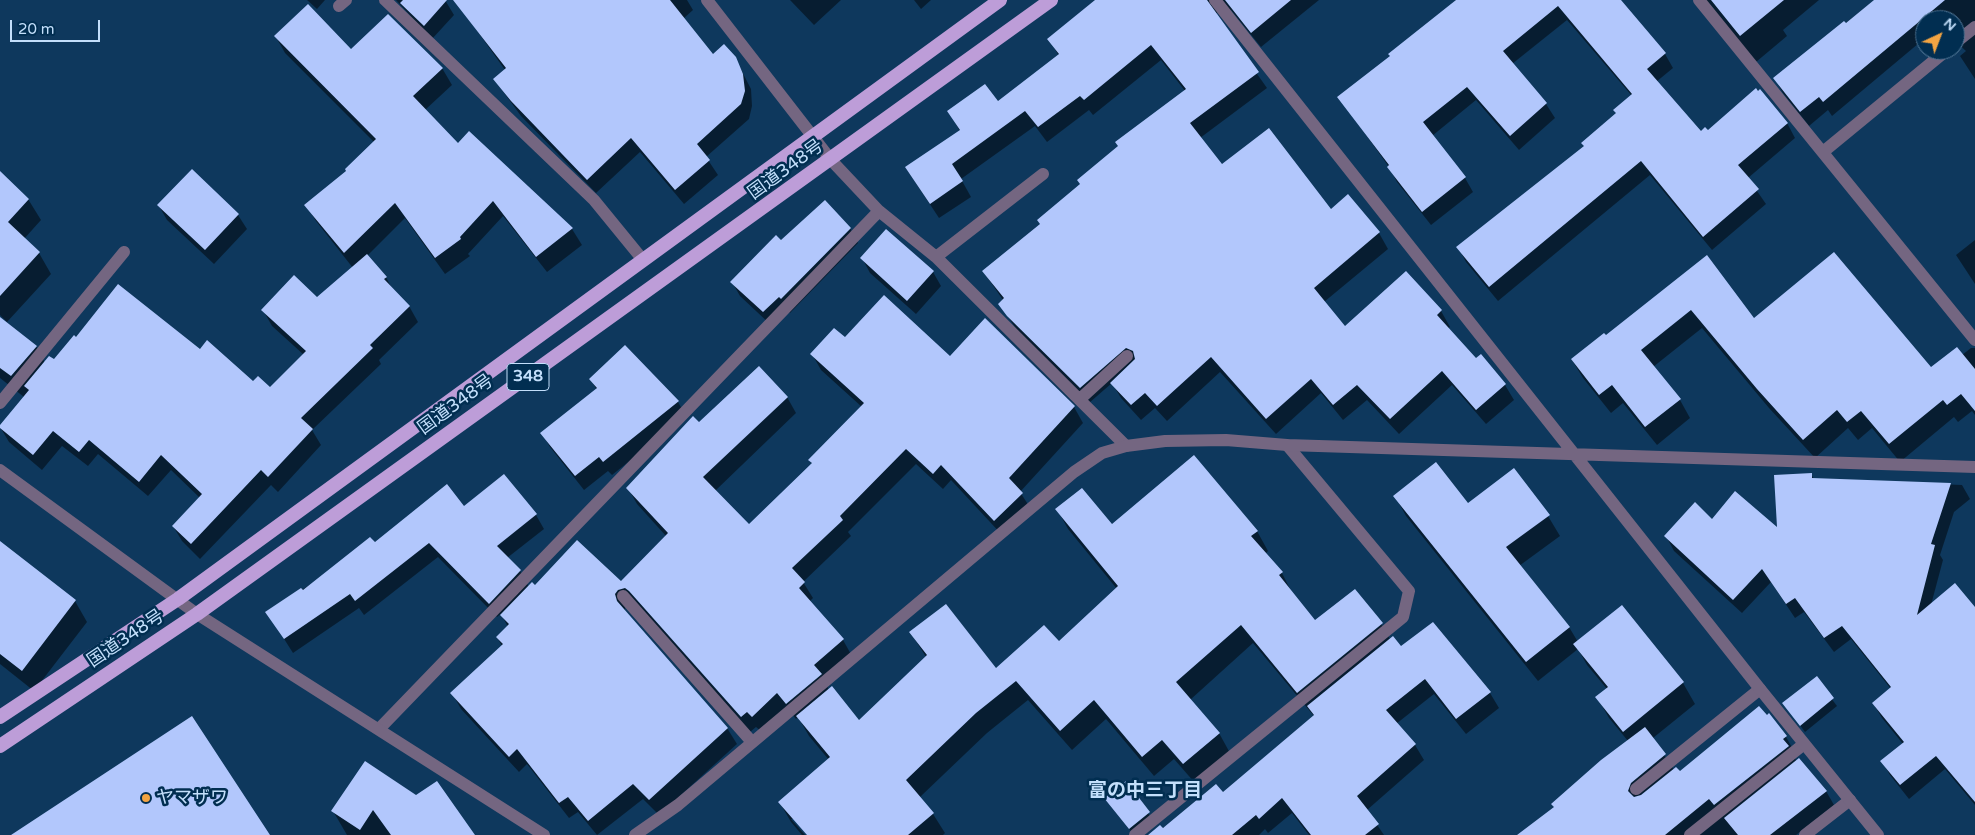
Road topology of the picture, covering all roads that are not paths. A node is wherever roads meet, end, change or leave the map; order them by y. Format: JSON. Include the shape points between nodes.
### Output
{"nodes":[{"id":1,"x":386,"y":0,"type":"edge"},
{"id":2,"x":707,"y":0,"type":"edge"},
{"id":3,"x":1000,"y":0,"type":"edge"},
{"id":4,"x":1051,"y":0,"type":"edge"},
{"id":5,"x":1215,"y":0,"type":"edge"},
{"id":6,"x":1699,"y":0,"type":"edge"},
{"id":7,"x":1975,"y":27,"type":"edge"},
{"id":8,"x":1965,"y":35,"type":"edge"},
{"id":9,"x":1935,"y":60,"type":"edge"},
{"id":10,"x":814,"y":136,"type":"junction"},
{"id":11,"x":1823,"y":152,"type":"junction"},
{"id":12,"x":831,"y":160,"type":"junction"},
{"id":13,"x":1043,"y":174,"type":"dead end"},
{"id":14,"x":880,"y":211,"type":"junction"},
{"id":15,"x":124,"y":252,"type":"dead end"},
{"id":16,"x":936,"y":257,"type":"junction"},
{"id":17,"x":643,"y":260,"type":"junction"},
{"id":18,"x":1975,"y":340,"type":"edge"},
{"id":19,"x":1127,"y":356,"type":"dead end"},
{"id":20,"x":1080,"y":399,"type":"junction"},
{"id":21,"x":0,"y":403,"type":"edge"},
{"id":22,"x":1287,"y":445,"type":"junction"},
{"id":23,"x":1126,"y":446,"type":"junction"},
{"id":24,"x":1574,"y":454,"type":"junction"},
{"id":25,"x":1975,"y":467,"type":"edge"},
{"id":26,"x":0,"y":470,"type":"edge"},
{"id":27,"x":623,"y":596,"type":"dead end"},
{"id":28,"x":178,"y":599,"type":"junction"},
{"id":29,"x":197,"y":614,"type":"junction"},
{"id":30,"x":1760,"y":689,"type":"junction"},
{"id":31,"x":0,"y":717,"type":"edge"},
{"id":32,"x":379,"y":729,"type":"junction"},
{"id":33,"x":752,"y":742,"type":"junction"},
{"id":34,"x":1804,"y":744,"type":"junction"},
{"id":35,"x":0,"y":746,"type":"edge"},
{"id":36,"x":1636,"y":789,"type":"dead end"},
{"id":37,"x":1850,"y":800,"type":"junction"},
{"id":38,"x":544,"y":835,"type":"edge"},
{"id":39,"x":635,"y":835,"type":"edge"},
{"id":40,"x":1135,"y":835,"type":"edge"},
{"id":41,"x":1690,"y":835,"type":"edge"},
{"id":42,"x":1804,"y":835,"type":"edge"},
{"id":43,"x":1878,"y":835,"type":"edge"}],
"edges":[{"from":1,"to":17,"type":"street","via":[[594,200]]},
{"from":2,"to":10,"type":"street"},
{"from":3,"to":10,"type":"highway","name":"国道348号","number":"348"},
{"from":4,"to":12,"type":"highway","name":"国道348号","number":"348"},
{"from":5,"to":24,"type":"street"},
{"from":6,"to":11,"type":"street"},
{"from":7,"to":8,"type":"street"},
{"from":9,"to":11,"type":"street"},
{"from":10,"to":12,"type":"street"},
{"from":10,"to":17,"type":"highway","name":"国道348号","number":"348"},
{"from":11,"to":18,"type":"street"},
{"from":12,"to":14,"type":"street"},
{"from":12,"to":29,"type":"highway","name":"国道348号","number":"348"},
{"from":13,"to":16,"type":"street"},
{"from":14,"to":16,"type":"street"},
{"from":14,"to":32,"type":"street"},
{"from":15,"to":21,"type":"street"},
{"from":16,"to":20,"type":"street"},
{"from":17,"to":28,"type":"highway","name":"国道348号","number":"348"},
{"from":19,"to":20,"type":"street"},
{"from":20,"to":23,"type":"street"},
{"from":22,"to":23,"type":"street","via":[[1226,440],[1166,441]]},
{"from":22,"to":24,"type":"street"},
{"from":22,"to":40,"type":"street","via":[[1409,591],[1403,617]]},
{"from":23,"to":33,"type":"street","via":[[1102,453],[1074,472]]},
{"from":24,"to":25,"type":"street"},
{"from":24,"to":30,"type":"street"},
{"from":26,"to":28,"type":"street"},
{"from":27,"to":33,"type":"street"},
{"from":28,"to":29,"type":"street"},
{"from":28,"to":31,"type":"highway","name":"国道348号","number":"348"},
{"from":29,"to":32,"type":"street"},
{"from":29,"to":35,"type":"highway","name":"国道348号","number":"348"},
{"from":30,"to":34,"type":"street"},
{"from":30,"to":36,"type":"street"},
{"from":32,"to":38,"type":"street"},
{"from":33,"to":39,"type":"street","via":[[678,805]]},
{"from":34,"to":37,"type":"street"},
{"from":34,"to":41,"type":"street"},
{"from":37,"to":42,"type":"street"},
{"from":37,"to":43,"type":"street"}]}
